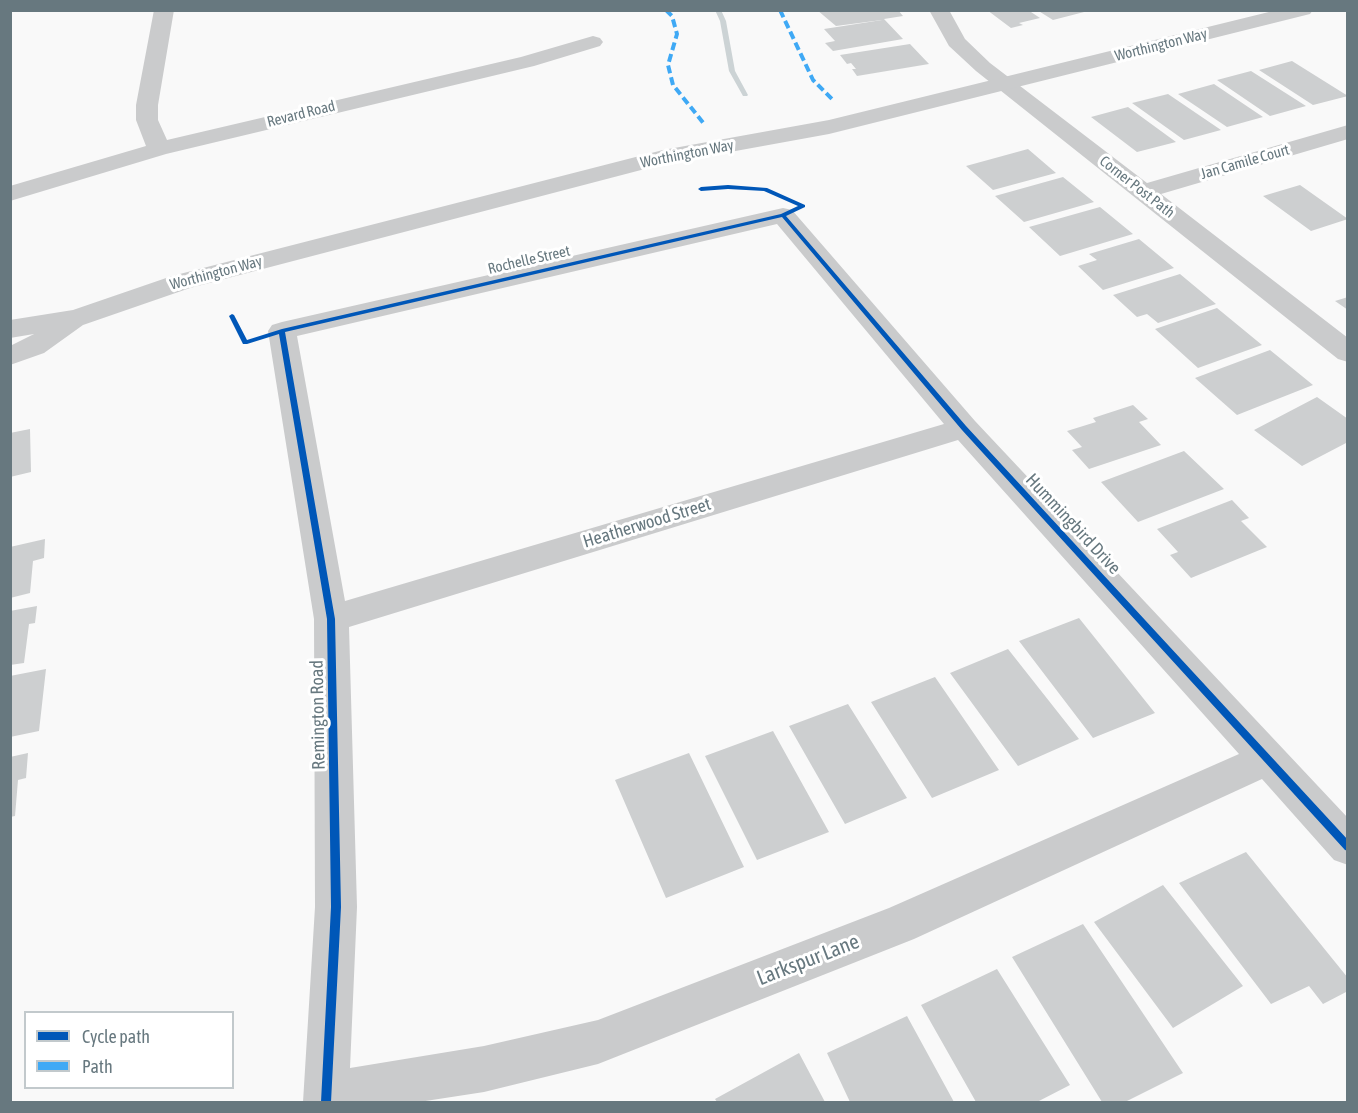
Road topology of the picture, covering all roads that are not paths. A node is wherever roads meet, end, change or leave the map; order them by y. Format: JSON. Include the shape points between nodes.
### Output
{"nodes":[{"id":1,"x":164,"y":10,"type":"edge"},
{"id":2,"x":939,"y":10,"type":"edge"},
{"id":3,"x":1303,"y":10,"type":"edge"},
{"id":4,"x":593,"y":42,"type":"dead end"},
{"id":5,"x":1004,"y":84,"type":"junction"},
{"id":6,"x":1347,"y":132,"type":"edge"},
{"id":7,"x":159,"y":149,"type":"junction"},
{"id":8,"x":1143,"y":192,"type":"junction"},
{"id":9,"x":10,"y":194,"type":"edge"},
{"id":10,"x":783,"y":215,"type":"joint"},
{"id":11,"x":77,"y":318,"type":"junction"},
{"id":12,"x":10,"y":329,"type":"edge"},
{"id":13,"x":282,"y":331,"type":"joint"},
{"id":14,"x":1347,"y":353,"type":"edge"},
{"id":15,"x":10,"y":356,"type":"edge"},
{"id":16,"x":964,"y":428,"type":"junction"},
{"id":17,"x":331,"y":620,"type":"junction"},
{"id":18,"x":1269,"y":758,"type":"junction"},
{"id":19,"x":1347,"y":847,"type":"edge"},
{"id":20,"x":326,"y":1099,"type":"edge"}],
"edges":[{"from":1,"to":7,"type":"street","via":[[147,105],[147,120]]},
{"from":2,"to":5,"type":"street","name":"Corner Post Path","via":[[956,42]]},
{"from":3,"to":5,"type":"street","name":"Worthington Way"},
{"from":4,"to":7,"type":"street","name":"Revard Road","via":[[527,62]]},
{"from":5,"to":8,"type":"street","name":"Corner Post Path"},
{"from":5,"to":11,"type":"street","name":"Worthington Way","via":[[829,127],[614,169],[181,282]]},
{"from":6,"to":8,"type":"street","name":"Jan Camile Court"},
{"from":7,"to":9,"type":"street","name":"Revard Road"},
{"from":8,"to":14,"type":"street","name":"Corner Post Path"},
{"from":10,"to":13,"type":"street","name":"Rochelle Street"},
{"from":10,"to":16,"type":"street","name":"Hummingbird Drive"},
{"from":11,"to":12,"type":"street"},
{"from":11,"to":15,"type":"street","via":[[34,347]]},
{"from":13,"to":17,"type":"street","name":"Remington Road"},
{"from":16,"to":17,"type":"street","name":"Heatherwood Street"},
{"from":16,"to":18,"type":"street","name":"Hummingbird Drive"},
{"from":17,"to":20,"type":"street","name":"Remington Road","via":[[336,907]]},
{"from":18,"to":19,"type":"street","name":"Hummingbird Drive"},
{"from":18,"to":20,"type":"street","name":"Larkspur Lane","via":[[899,926],[598,1042],[484,1069]]}]}
